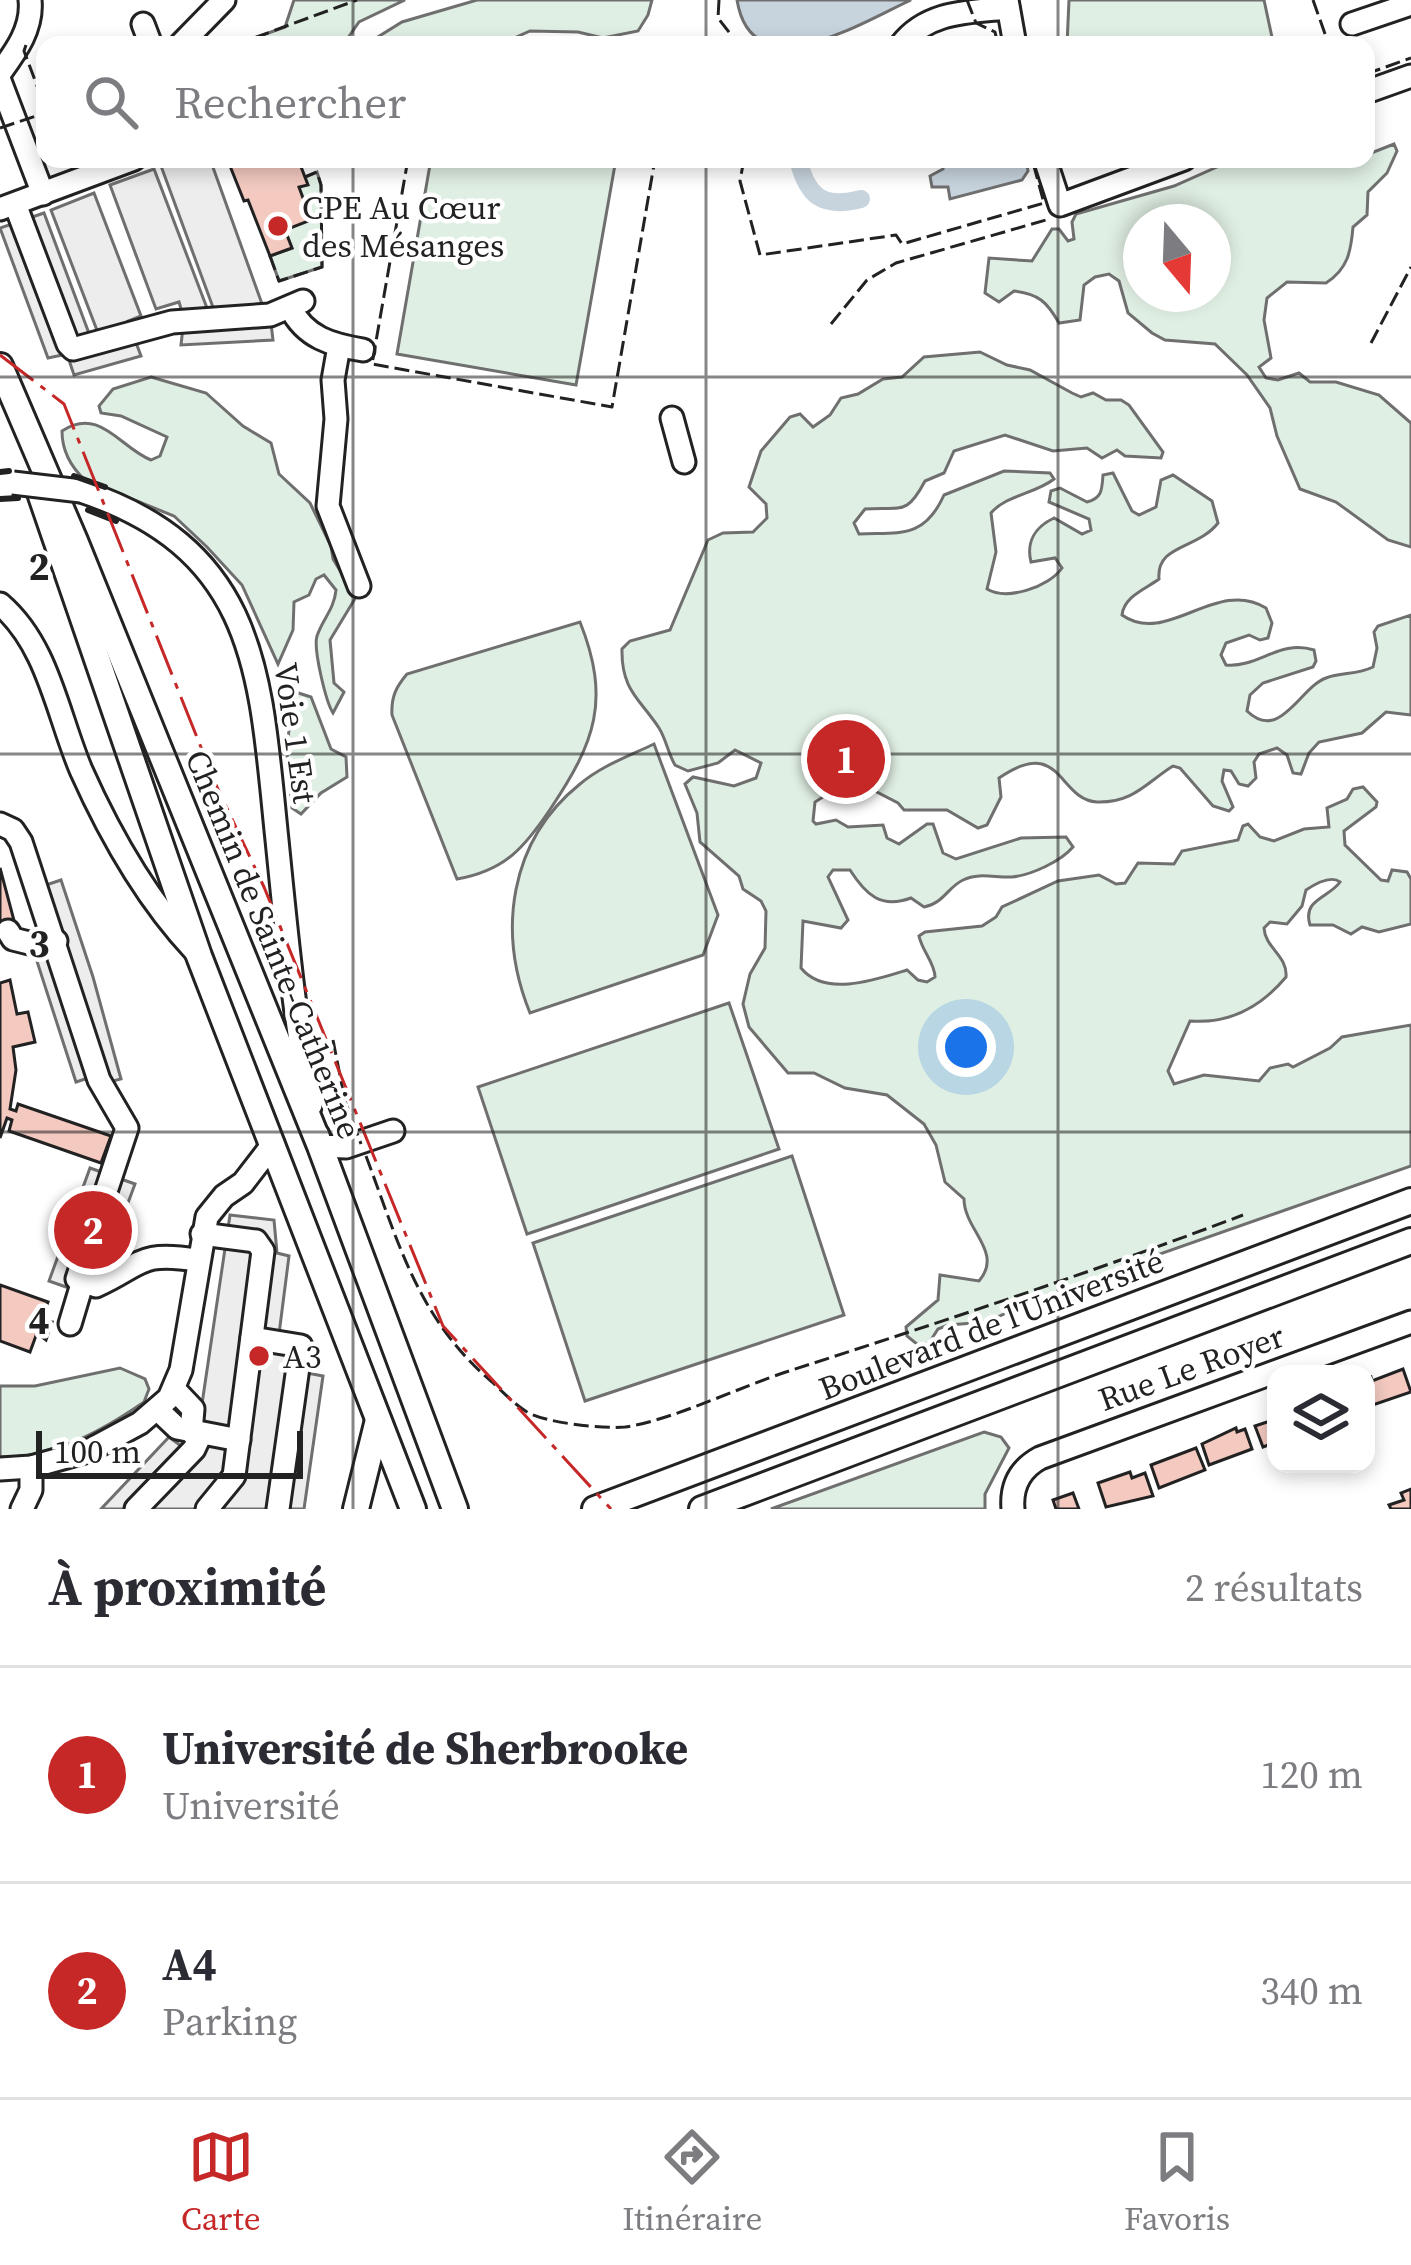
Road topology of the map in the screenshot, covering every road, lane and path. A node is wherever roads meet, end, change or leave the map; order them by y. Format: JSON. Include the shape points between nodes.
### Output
{"nodes":[{"id":1,"x":30,"y":0,"type":"edge"},
{"id":2,"x":224,"y":0,"type":"edge"},
{"id":3,"x":1007,"y":4,"type":"edge"},
{"id":4,"x":1411,"y":4,"type":"edge"},
{"id":5,"x":1352,"y":24,"type":"dead end"},
{"id":6,"x":189,"y":36,"type":"edge"},
{"id":7,"x":908,"y":36,"type":"edge"},
{"id":8,"x":1013,"y":36,"type":"edge"},
{"id":9,"x":1411,"y":76,"type":"edge"},
{"id":10,"x":0,"y":77,"type":"edge"},
{"id":11,"x":1375,"y":89,"type":"edge"},
{"id":12,"x":111,"y":168,"type":"edge"},
{"id":13,"x":1048,"y":168,"type":"edge"},
{"id":14,"x":1160,"y":168,"type":"edge"},
{"id":15,"x":43,"y":194,"type":"junction"},
{"id":16,"x":8,"y":207,"type":"edge"},
{"id":17,"x":339,"y":346,"type":"junction"},
{"id":18,"x":363,"y":350,"type":"dead end"},
{"id":19,"x":0,"y":366,"type":"edge"},
{"id":20,"x":16,"y":410,"type":"junction"},
{"id":21,"x":672,"y":418,"type":"dead end"},
{"id":22,"x":683,"y":462,"type":"dead end"},
{"id":23,"x":6,"y":483,"type":"edge"},
{"id":24,"x":359,"y":586,"type":"dead end"},
{"id":25,"x":0,"y":604,"type":"edge"},
{"id":26,"x":0,"y":824,"type":"edge"},
{"id":27,"x":8,"y":931,"type":"dead end"},
{"id":28,"x":56,"y":941,"type":"junction"},
{"id":29,"x":199,"y":956,"type":"junction"},
{"id":30,"x":393,"y":1131,"type":"dead end"},
{"id":31,"x":320,"y":1146,"type":"junction"},
{"id":32,"x":276,"y":1153,"type":"junction"},
{"id":33,"x":244,"y":1183,"type":"junction"},
{"id":34,"x":290,"y":1188,"type":"junction"},
{"id":35,"x":1411,"y":1201,"type":"edge"},
{"id":36,"x":202,"y":1234,"type":"junction"},
{"id":37,"x":1411,"y":1241,"type":"edge"},
{"id":38,"x":197,"y":1260,"type":"junction"},
{"id":39,"x":82,"y":1284,"type":"junction"},
{"id":40,"x":1411,"y":1322,"type":"edge"},
{"id":41,"x":70,"y":1324,"type":"dead end"},
{"id":42,"x":253,"y":1338,"type":"junction"},
{"id":43,"x":175,"y":1390,"type":"junction"},
{"id":44,"x":158,"y":1410,"type":"junction"},
{"id":45,"x":379,"y":1420,"type":"junction"},
{"id":46,"x":196,"y":1433,"type":"junction"},
{"id":47,"x":239,"y":1440,"type":"junction"},
{"id":48,"x":32,"y":1467,"type":"junction"},
{"id":49,"x":0,"y":1469,"type":"edge"},
{"id":50,"x":1012,"y":1502,"type":"edge"},
{"id":51,"x":22,"y":1509,"type":"edge"},
{"id":52,"x":136,"y":1509,"type":"edge"},
{"id":53,"x":207,"y":1509,"type":"edge"},
{"id":54,"x":278,"y":1509,"type":"edge"},
{"id":55,"x":356,"y":1509,"type":"edge"},
{"id":56,"x":413,"y":1509,"type":"edge"},
{"id":57,"x":455,"y":1509,"type":"edge"},
{"id":58,"x":595,"y":1509,"type":"edge"},
{"id":59,"x":703,"y":1509,"type":"edge"}],
"edges":[{"from":1,"to":10,"type":"street","via":[[23,35]]},
{"from":2,"to":6,"type":"street"},
{"from":3,"to":7,"type":"street","via":[[928,20]]},
{"from":3,"to":8,"type":"street"},
{"from":4,"to":5,"type":"street"},
{"from":9,"to":11,"type":"street"},
{"from":10,"to":15,"type":"street"},
{"from":12,"to":15,"type":"street"},
{"from":13,"to":14,"type":"street","via":[[1060,205]]},
{"from":15,"to":16,"type":"street"},
{"from":16,"to":17,"type":"street","via":[[74,349],[172,322],[266,316],[297,304],[314,336]]},
{"from":17,"to":18,"type":"street"},
{"from":17,"to":24,"type":"street","via":[[328,506]]},
{"from":19,"to":20,"type":"main road","name":"Chemin de Sainte-Catherine"},
{"from":20,"to":29,"type":"main road","name":"Chemin de Sainte-Catherine"},
{"from":20,"to":31,"type":"main road","name":"Chemin de Sainte-Catherine"},
{"from":21,"to":22,"type":"street"},
{"from":23,"to":31,"type":"street","name":"Voie 1 Est","bridge":true,"via":[[81,491],[140,516],[186,550],[225,598],[250,647],[295,1017]]},
{"from":25,"to":29,"type":"street","via":[[35,645],[82,770],[128,860],[160,915]]},
{"from":26,"to":28,"type":"street","via":[[18,836]]},
{"from":27,"to":28,"type":"street","via":[[33,944]]},
{"from":28,"to":39,"type":"street","via":[[101,1084],[127,1128],[77,1270]]},
{"from":29,"to":32,"type":"main road","name":"Chemin de Sainte-Catherine"},
{"from":30,"to":31,"type":"street","via":[[346,1147]]},
{"from":31,"to":32,"type":"main road"},
{"from":31,"to":57,"type":"main road","name":"Chemin de Sainte-Catherine"},
{"from":32,"to":33,"type":"street"},
{"from":32,"to":34,"type":"main road","name":"Chemin de Sainte-Catherine"},
{"from":33,"to":34,"type":"street"},
{"from":33,"to":36,"type":"street","via":[[214,1206]]},
{"from":34,"to":45,"type":"main road","name":"Chemin de Sainte-Catherine"},
{"from":35,"to":58,"type":"main road","name":"Boulevard de l'Université"},
{"from":36,"to":38,"type":"street"},
{"from":36,"to":42,"type":"street","via":[[262,1248]]},
{"from":37,"to":59,"type":"main road"},
{"from":38,"to":39,"type":"street","via":[[151,1256],[98,1285]]},
{"from":38,"to":43,"type":"street"},
{"from":39,"to":41,"type":"street"},
{"from":40,"to":50,"type":"street","name":"Rue Le Royer","via":[[1040,1458],[1026,1466]]},
{"from":42,"to":47,"type":"street"},
{"from":42,"to":54,"type":"street","via":[[301,1346]]},
{"from":43,"to":44,"type":"street"},
{"from":43,"to":46,"type":"street","via":[[193,1409]]},
{"from":44,"to":46,"type":"street"},
{"from":44,"to":48,"type":"street","via":[[88,1451]]},
{"from":45,"to":55,"type":"main road"},
{"from":45,"to":56,"type":"main road","name":"Chemin de Sainte-Catherine"},
{"from":46,"to":47,"type":"street"},
{"from":46,"to":52,"type":"street","via":[[194,1449]]},
{"from":47,"to":53,"type":"street","via":[[231,1482]]},
{"from":48,"to":49,"type":"street"},
{"from":48,"to":51,"type":"street"}]}
